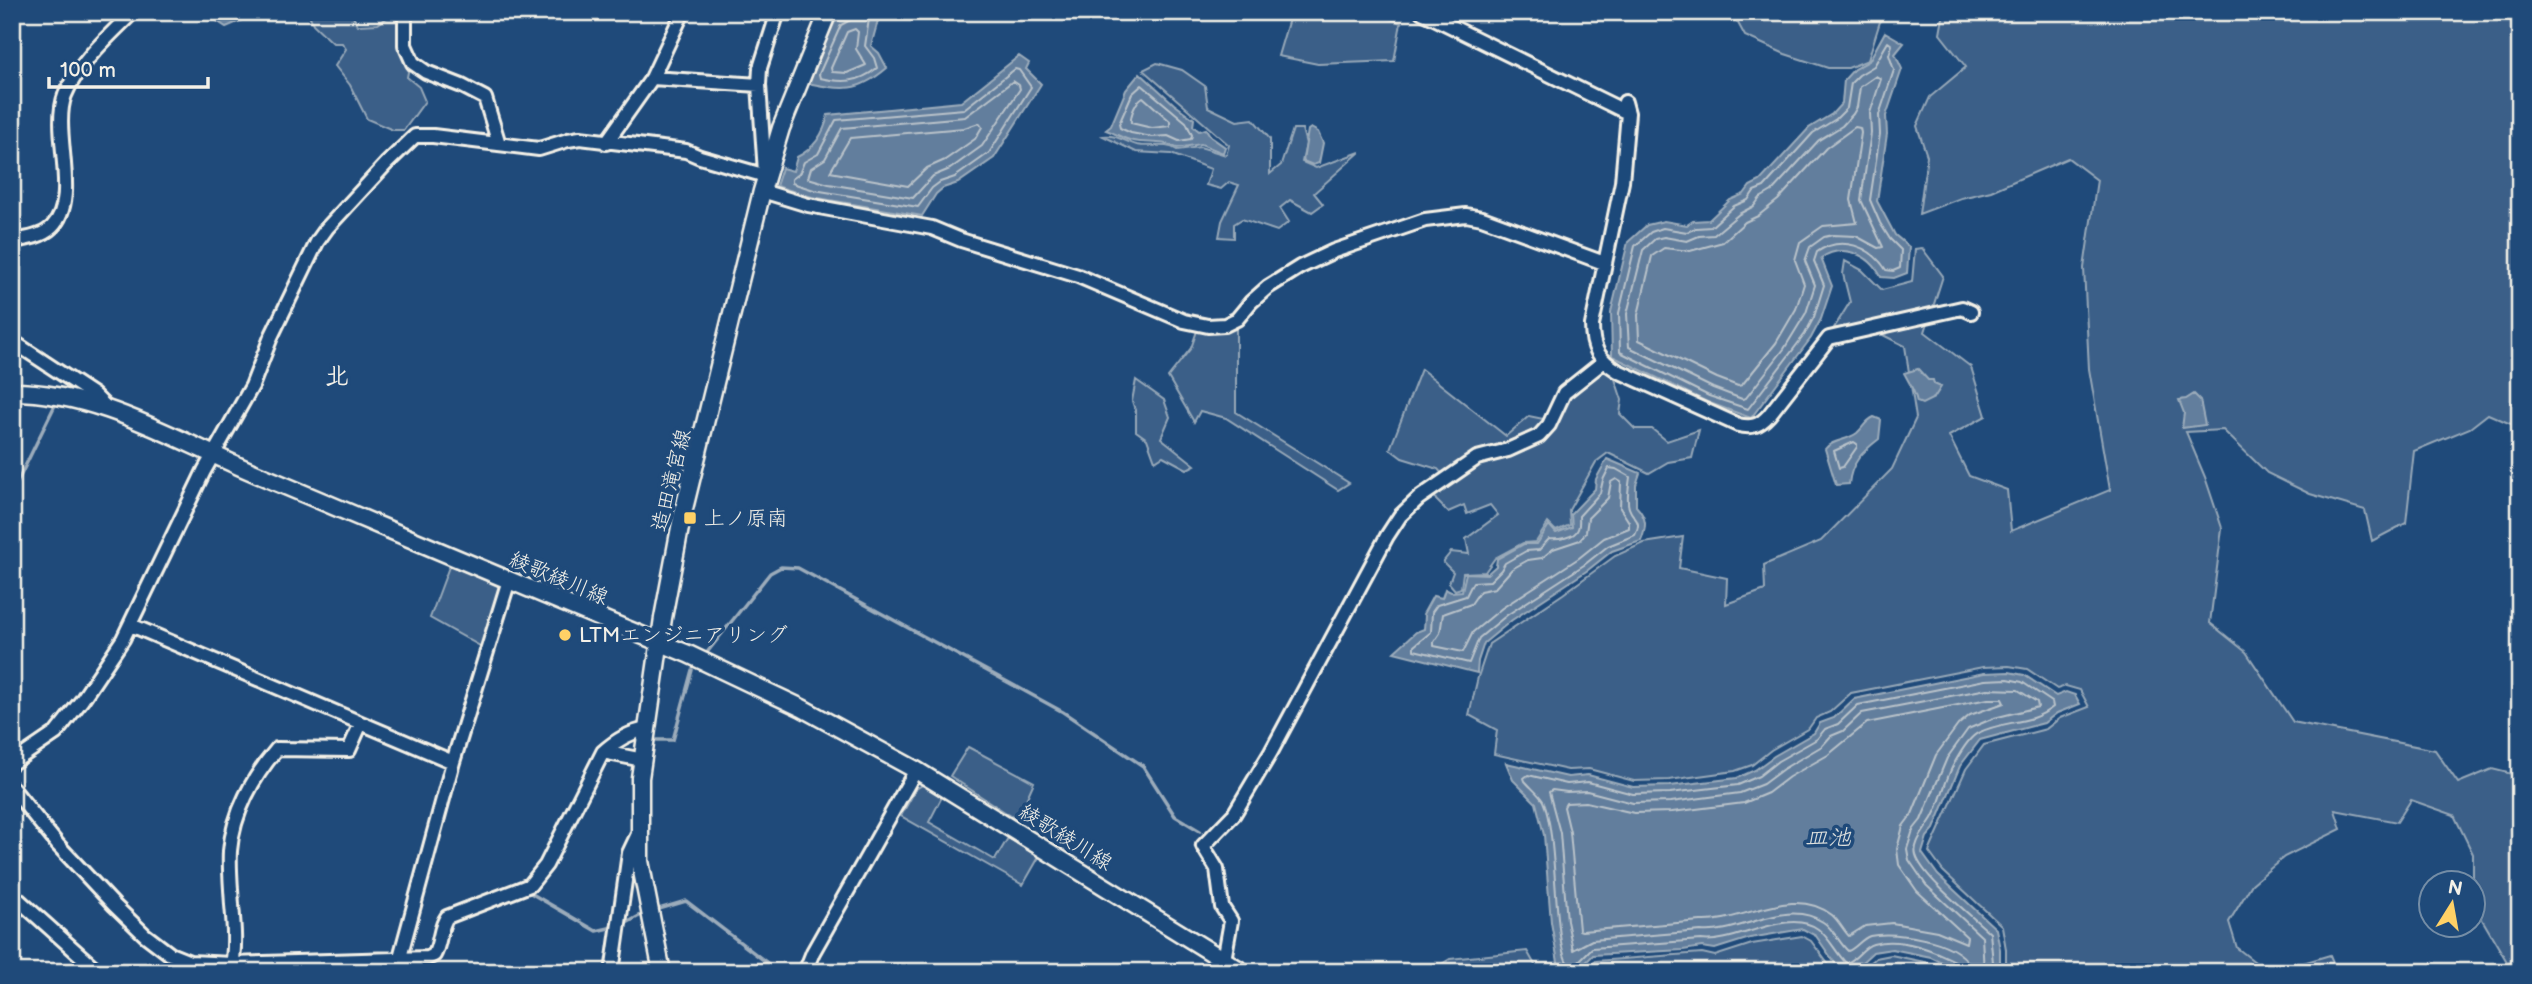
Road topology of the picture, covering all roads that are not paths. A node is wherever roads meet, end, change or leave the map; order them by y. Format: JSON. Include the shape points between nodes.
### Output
{"nodes":[{"id":1,"x":133,"y":12,"type":"edge"},
{"id":2,"x":405,"y":12,"type":"edge"},
{"id":3,"x":683,"y":12,"type":"edge"},
{"id":4,"x":778,"y":12,"type":"edge"},
{"id":5,"x":828,"y":12,"type":"edge"},
{"id":6,"x":1422,"y":12,"type":"edge"},
{"id":7,"x":652,"y":78,"type":"junction"},
{"id":8,"x":759,"y":85,"type":"junction"},
{"id":9,"x":606,"y":143,"type":"junction"},
{"id":10,"x":499,"y":144,"type":"junction"},
{"id":11,"x":764,"y":185,"type":"junction"},
{"id":12,"x":12,"y":242,"type":"edge"},
{"id":13,"x":1604,"y":263,"type":"junction"},
{"id":14,"x":1971,"y":312,"type":"dead end"},
{"id":15,"x":12,"y":341,"type":"edge"},
{"id":16,"x":1603,"y":362,"type":"junction"},
{"id":17,"x":79,"y":384,"type":"junction"},
{"id":18,"x":12,"y":392,"type":"edge"},
{"id":19,"x":69,"y":398,"type":"junction"},
{"id":20,"x":106,"y":407,"type":"junction"},
{"id":21,"x":214,"y":457,"type":"junction"},
{"id":22,"x":509,"y":580,"type":"junction"},
{"id":23,"x":131,"y":625,"type":"junction"},
{"id":24,"x":660,"y":643,"type":"junction"},
{"id":25,"x":361,"y":723,"type":"junction"},
{"id":26,"x":647,"y":729,"type":"junction"},
{"id":27,"x":603,"y":752,"type":"junction"},
{"id":28,"x":643,"y":760,"type":"junction"},
{"id":29,"x":453,"y":762,"type":"junction"},
{"id":30,"x":12,"y":763,"type":"edge"},
{"id":31,"x":916,"y":770,"type":"junction"},
{"id":32,"x":12,"y":788,"type":"edge"},
{"id":33,"x":638,"y":834,"type":"junction"},
{"id":34,"x":12,"y":894,"type":"edge"},
{"id":35,"x":1224,"y":960,"type":"junction"},
{"id":36,"x":397,"y":966,"type":"edge"},
{"id":37,"x":231,"y":968,"type":"edge"},
{"id":38,"x":99,"y":972,"type":"edge"},
{"id":39,"x":611,"y":972,"type":"edge"},
{"id":40,"x":662,"y":972,"type":"edge"},
{"id":41,"x":805,"y":972,"type":"edge"},
{"id":42,"x":1243,"y":972,"type":"edge"}],
"edges":[{"from":1,"to":12,"type":"street","via":[[77,73],[64,98],[65,196],[60,215],[52,228]]},
{"from":2,"to":10,"type":"street","via":[[405,45],[412,63],[485,98]]},
{"from":3,"to":7,"type":"street"},
{"from":4,"to":8,"type":"street"},
{"from":5,"to":11,"type":"main road","name":"造田滝宮線"},
{"from":6,"to":13,"type":"street","via":[[1626,107],[1622,183]]},
{"from":7,"to":8,"type":"street"},
{"from":7,"to":9,"type":"street"},
{"from":8,"to":11,"type":"street"},
{"from":9,"to":10,"type":"street","via":[[580,138],[539,149]]},
{"from":9,"to":11,"type":"street","via":[[686,151],[759,174]]},
{"from":10,"to":21,"type":"street","via":[[415,136],[327,228]]},
{"from":11,"to":13,"type":"street","via":[[808,205],[932,228],[1078,276],[1184,321],[1208,326],[1237,319],[1259,295],[1300,267],[1369,238],[1445,216],[1482,218]]},
{"from":11,"to":24,"type":"main road","name":"造田滝宮線","via":[[680,524]]},
{"from":13,"to":16,"type":"street","via":[[1592,325],[1592,340]]},
{"from":14,"to":16,"type":"street","via":[[1962,308],[1829,338],[1769,415],[1751,428]]},
{"from":15,"to":17,"type":"street"},
{"from":16,"to":35,"type":"street","via":[[1564,393],[1539,436],[1477,458],[1419,498],[1387,536],[1271,752],[1234,814],[1203,846],[1217,869],[1222,907],[1231,921]]},
{"from":17,"to":19,"type":"street"},
{"from":17,"to":20,"type":"street"},
{"from":18,"to":19,"type":"main road","name":"綾歌綾川線"},
{"from":19,"to":20,"type":"main road","name":"綾歌綾川線"},
{"from":20,"to":21,"type":"main road","name":"綾歌綾川線"},
{"from":21,"to":22,"type":"main road","name":"綾歌綾川線"},
{"from":21,"to":23,"type":"street"},
{"from":22,"to":24,"type":"main road","name":"綾歌綾川線"},
{"from":22,"to":29,"type":"street"},
{"from":23,"to":25,"type":"street"},
{"from":23,"to":30,"type":"street","via":[[56,733]]},
{"from":24,"to":26,"type":"main road","name":"造田滝宮線"},
{"from":24,"to":31,"type":"main road","name":"綾歌綾川線","via":[[780,697]]},
{"from":25,"to":29,"type":"street"},
{"from":25,"to":37,"type":"street","via":[[349,750],[277,749],[243,801],[230,853]]},
{"from":26,"to":27,"type":"street"},
{"from":26,"to":28,"type":"main road","name":"造田滝宮線"},
{"from":27,"to":28,"type":"street"},
{"from":27,"to":36,"type":"street","via":[[546,866],[530,885],[447,917],[434,955]]},
{"from":28,"to":33,"type":"main road","name":"造田滝宮線"},
{"from":29,"to":36,"type":"street"},
{"from":31,"to":35,"type":"main road","name":"綾歌綾川線"},
{"from":31,"to":41,"type":"street"},
{"from":32,"to":37,"type":"street","via":[[58,845],[145,935],[190,962]]},
{"from":33,"to":39,"type":"street","via":[[629,853]]},
{"from":33,"to":40,"type":"main road","name":"造田滝宮線"},
{"from":34,"to":38,"type":"street"},
{"from":35,"to":42,"type":"main road","name":"綾歌綾川線"},
{"from":36,"to":37,"type":"street"}]}
